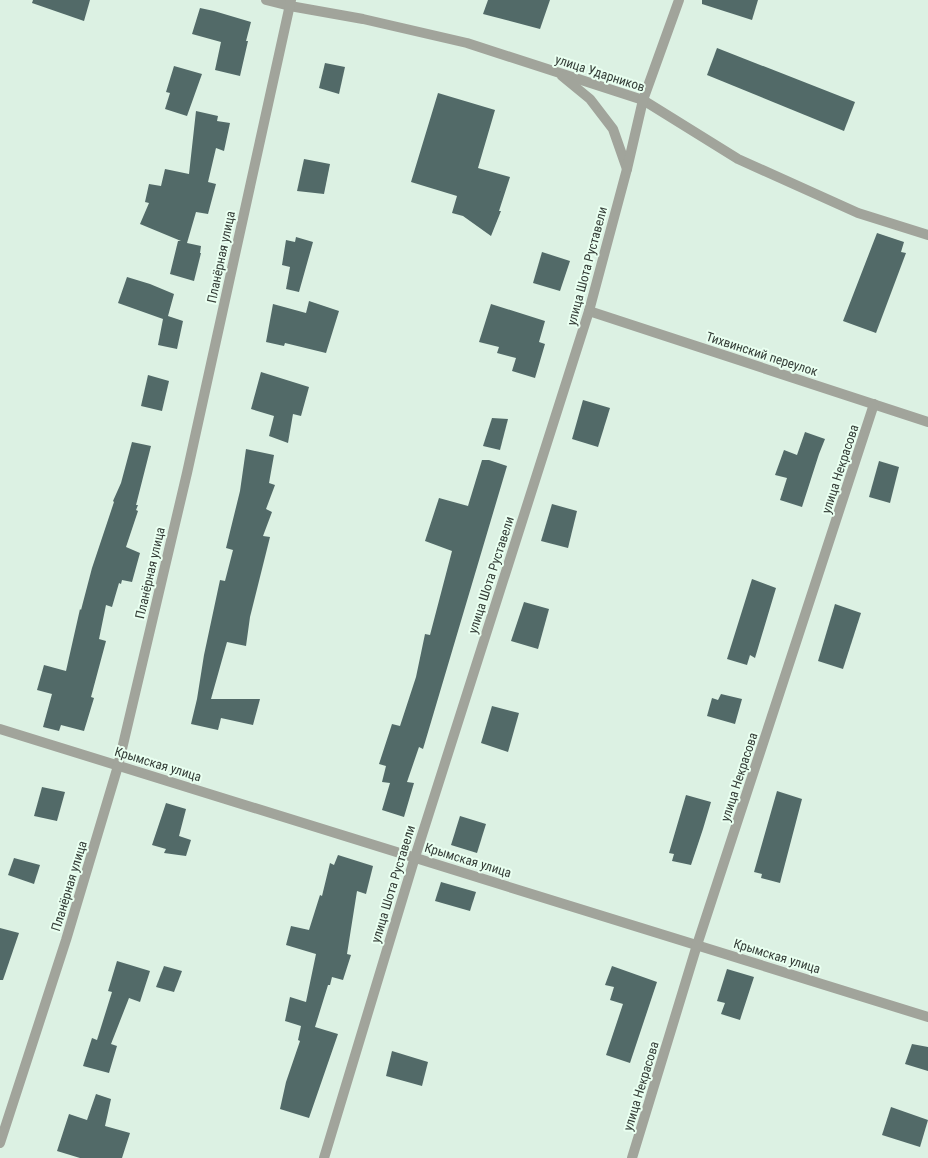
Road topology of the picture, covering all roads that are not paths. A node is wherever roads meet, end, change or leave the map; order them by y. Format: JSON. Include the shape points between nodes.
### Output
{"nodes":[{"id":1,"x":266,"y":0,"type":"edge"},
{"id":2,"x":679,"y":0,"type":"edge"},
{"id":3,"x":290,"y":3,"type":"edge"},
{"id":4,"x":558,"y":72,"type":"junction"},
{"id":5,"x":643,"y":100,"type":"junction"},
{"id":6,"x":627,"y":169,"type":"junction"},
{"id":7,"x":928,"y":235,"type":"edge"},
{"id":8,"x":589,"y":311,"type":"junction"},
{"id":9,"x":874,"y":404,"type":"junction"},
{"id":10,"x":928,"y":422,"type":"edge"},
{"id":11,"x":0,"y":729,"type":"edge"},
{"id":12,"x":118,"y":766,"type":"junction"},
{"id":13,"x":415,"y":857,"type":"junction"},
{"id":14,"x":697,"y":945,"type":"junction"},
{"id":15,"x":928,"y":1017,"type":"edge"},
{"id":16,"x":0,"y":1143,"type":"edge"},
{"id":17,"x":324,"y":1158,"type":"edge"},
{"id":18,"x":632,"y":1158,"type":"edge"}],
"edges":[{"from":1,"to":3,"type":"street","name":"улица Ударников"},
{"from":2,"to":5,"type":"street","name":"улица Шота Руставели"},
{"from":3,"to":4,"type":"street","name":"улица Ударников","via":[[467,43]]},
{"from":3,"to":12,"type":"street","name":"Планёрная улица","via":[[187,473]]},
{"from":4,"to":5,"type":"street","name":"улица Ударников"},
{"from":4,"to":6,"type":"street","via":[[590,99],[613,129]]},
{"from":5,"to":6,"type":"street","name":"улица Шота Руставели"},
{"from":5,"to":7,"type":"street","name":"улица Ударников","via":[[738,159],[858,213]]},
{"from":6,"to":8,"type":"street","name":"улица Шота Руставели"},
{"from":8,"to":9,"type":"street","name":"Тихвинский переулок"},
{"from":8,"to":13,"type":"street","name":"улица Шота Руставели"},
{"from":9,"to":10,"type":"street","name":"Тихвинский переулок"},
{"from":9,"to":14,"type":"street","name":"улица Некрасова"},
{"from":11,"to":12,"type":"street","name":"Крымская улица"},
{"from":12,"to":13,"type":"street","name":"Крымская улица"},
{"from":12,"to":16,"type":"street","name":"Планёрная улица","via":[[66,940]]},
{"from":13,"to":14,"type":"street","name":"Крымская улица"},
{"from":13,"to":17,"type":"street","name":"улица Шота Руставели"},
{"from":14,"to":15,"type":"street","name":"Крымская улица"},
{"from":14,"to":18,"type":"street","name":"улица Некрасова"}]}
